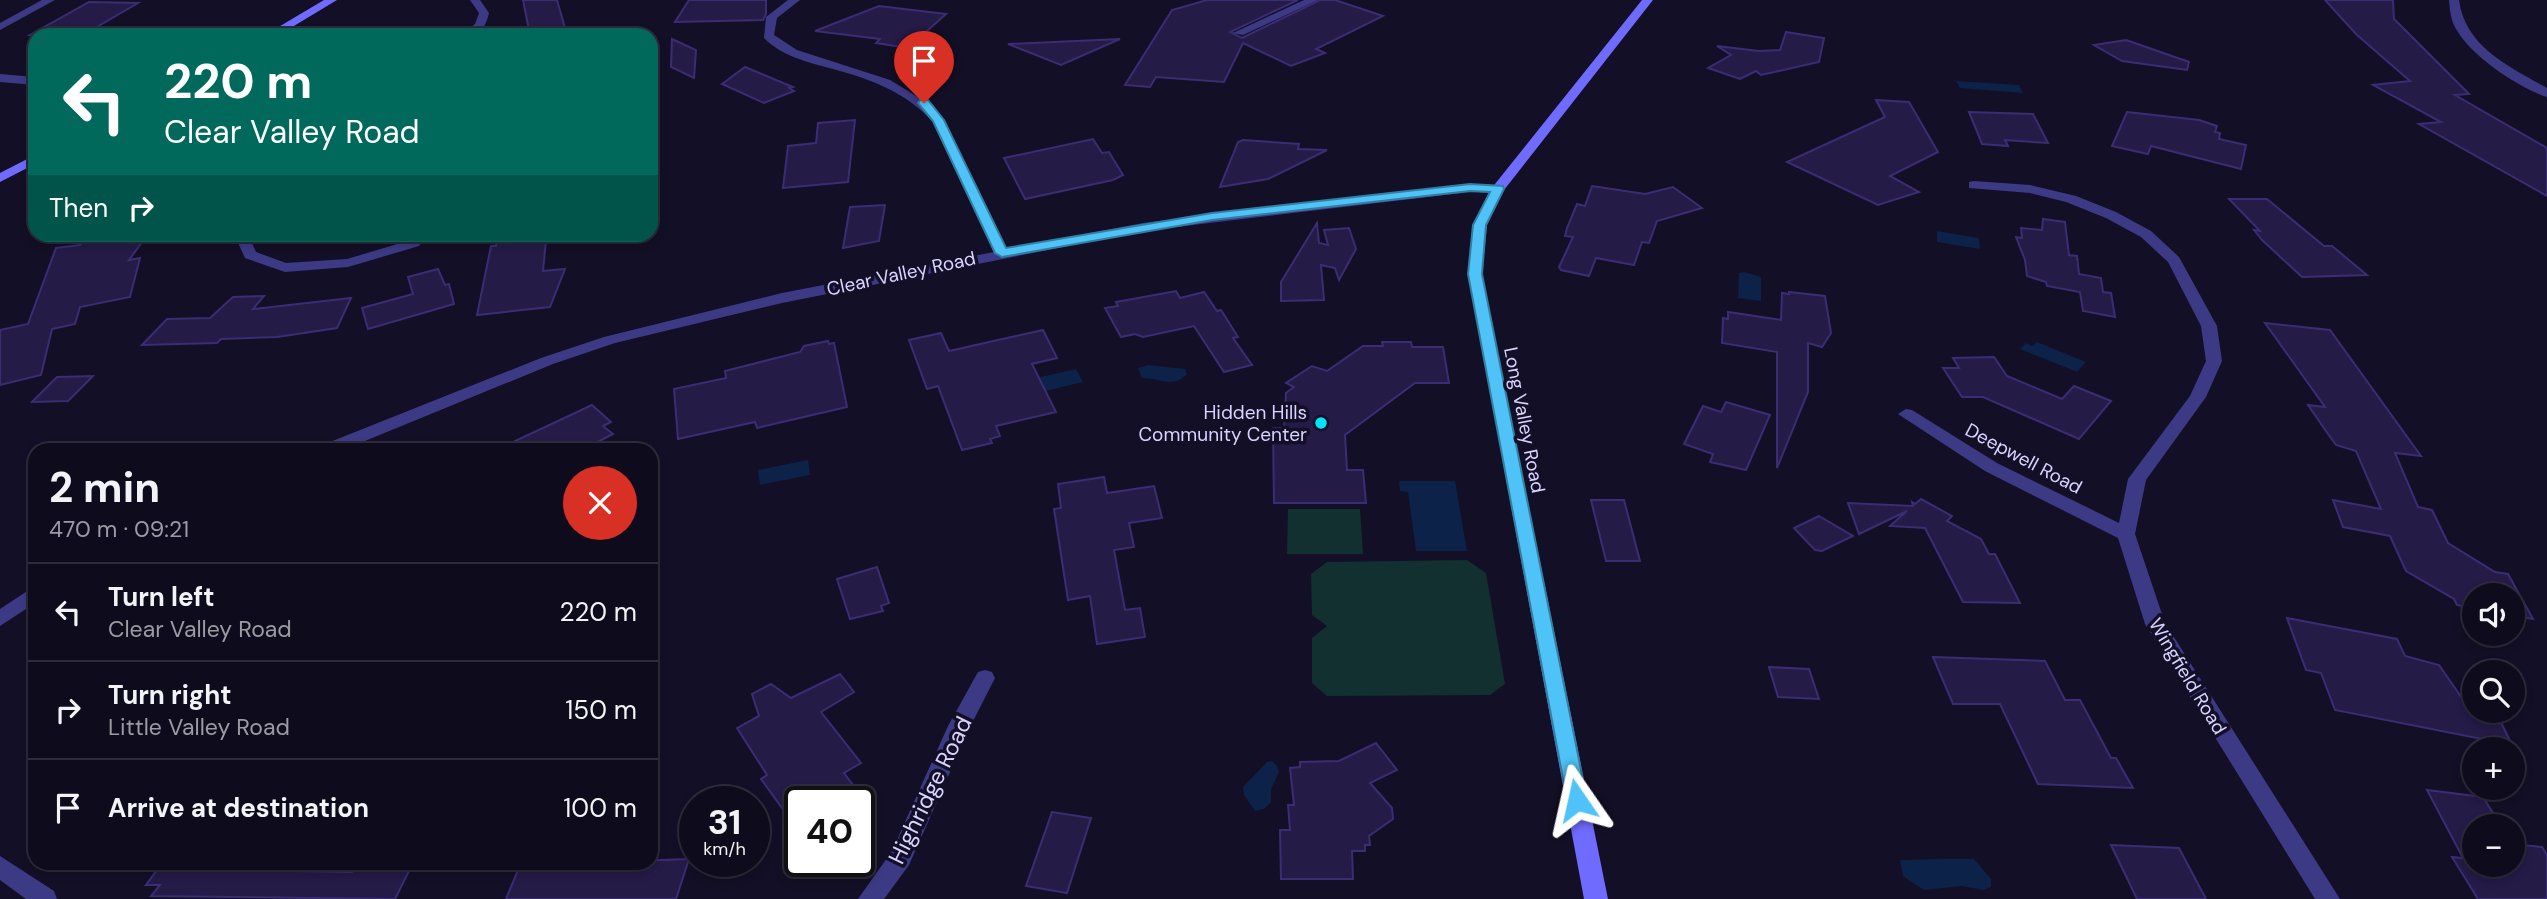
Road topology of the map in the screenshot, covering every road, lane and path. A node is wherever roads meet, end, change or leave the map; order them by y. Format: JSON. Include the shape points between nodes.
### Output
{"nodes":[{"id":1,"x":50,"y":0,"type":"edge"},
{"id":2,"x":332,"y":0,"type":"edge"},
{"id":3,"x":475,"y":0,"type":"edge"},
{"id":4,"x":795,"y":0,"type":"edge"},
{"id":5,"x":1313,"y":0,"type":"edge"},
{"id":6,"x":1648,"y":0,"type":"edge"},
{"id":7,"x":2454,"y":0,"type":"edge"},
{"id":8,"x":0,"y":27,"type":"edge"},
{"id":9,"x":283,"y":28,"type":"edge"},
{"id":10,"x":477,"y":28,"type":"edge"},
{"id":11,"x":1239,"y":33,"type":"dead end"},
{"id":12,"x":0,"y":78,"type":"edge"},
{"id":13,"x":28,"y":80,"type":"edge"},
{"id":14,"x":2547,"y":93,"type":"edge"},
{"id":15,"x":28,"y":163,"type":"edge"},
{"id":16,"x":0,"y":178,"type":"edge"},
{"id":17,"x":1974,"y":185,"type":"dead end"},
{"id":18,"x":1498,"y":189,"type":"junction"},
{"id":19,"x":244,"y":242,"type":"edge"},
{"id":20,"x":414,"y":243,"type":"dead end"},
{"id":21,"x":1002,"y":253,"type":"junction"},
{"id":22,"x":1906,"y":414,"type":"dead end"},
{"id":23,"x":343,"y":443,"type":"edge"},
{"id":24,"x":2126,"y":534,"type":"junction"},
{"id":25,"x":28,"y":598,"type":"edge"},
{"id":26,"x":0,"y":619,"type":"edge"},
{"id":27,"x":985,"y":678,"type":"dead end"},
{"id":28,"x":0,"y":866,"type":"edge"},
{"id":29,"x":45,"y":899,"type":"edge"},
{"id":30,"x":870,"y":899,"type":"edge"},
{"id":31,"x":1596,"y":899,"type":"edge"},
{"id":32,"x":2328,"y":899,"type":"edge"}],
"edges":[{"from":1,"to":8,"type":"street"},
{"from":2,"to":9,"type":"street"},
{"from":3,"to":10,"type":"street","via":[[484,13]]},
{"from":4,"to":21,"type":"street","via":[[772,17],[768,36],[795,54],[856,71],[924,103],[938,120]]},
{"from":5,"to":11,"type":"street"},
{"from":6,"to":18,"type":"street","name":"Long Valley Road"},
{"from":7,"to":14,"type":"street","via":[[2456,18],[2468,37],[2492,60]]},
{"from":12,"to":13,"type":"street"},
{"from":15,"to":16,"type":"street"},
{"from":17,"to":24,"type":"street","name":"Wingfield Road","via":[[2030,189],[2071,199],[2146,234],[2174,260],[2209,326],[2214,361],[2198,397],[2137,479]]},
{"from":18,"to":21,"type":"street","name":"Clear Valley Road","via":[[1470,188],[1212,217]]},
{"from":18,"to":31,"type":"street","name":"Long Valley Road","via":[[1480,225],[1475,274]]},
{"from":19,"to":20,"type":"street","via":[[250,255],[285,268],[348,263]]},
{"from":21,"to":23,"type":"street","name":"Clear Valley Road","via":[[633,332],[547,361]]},
{"from":22,"to":24,"type":"street","name":"Deepwell Road","via":[[1991,467]]},
{"from":24,"to":32,"type":"street","name":"Wingfield Road","via":[[2155,624]]},
{"from":25,"to":26,"type":"street"},
{"from":27,"to":30,"type":"street","name":"Highridge Road","via":[[901,858]]},
{"from":28,"to":29,"type":"street"}]}
